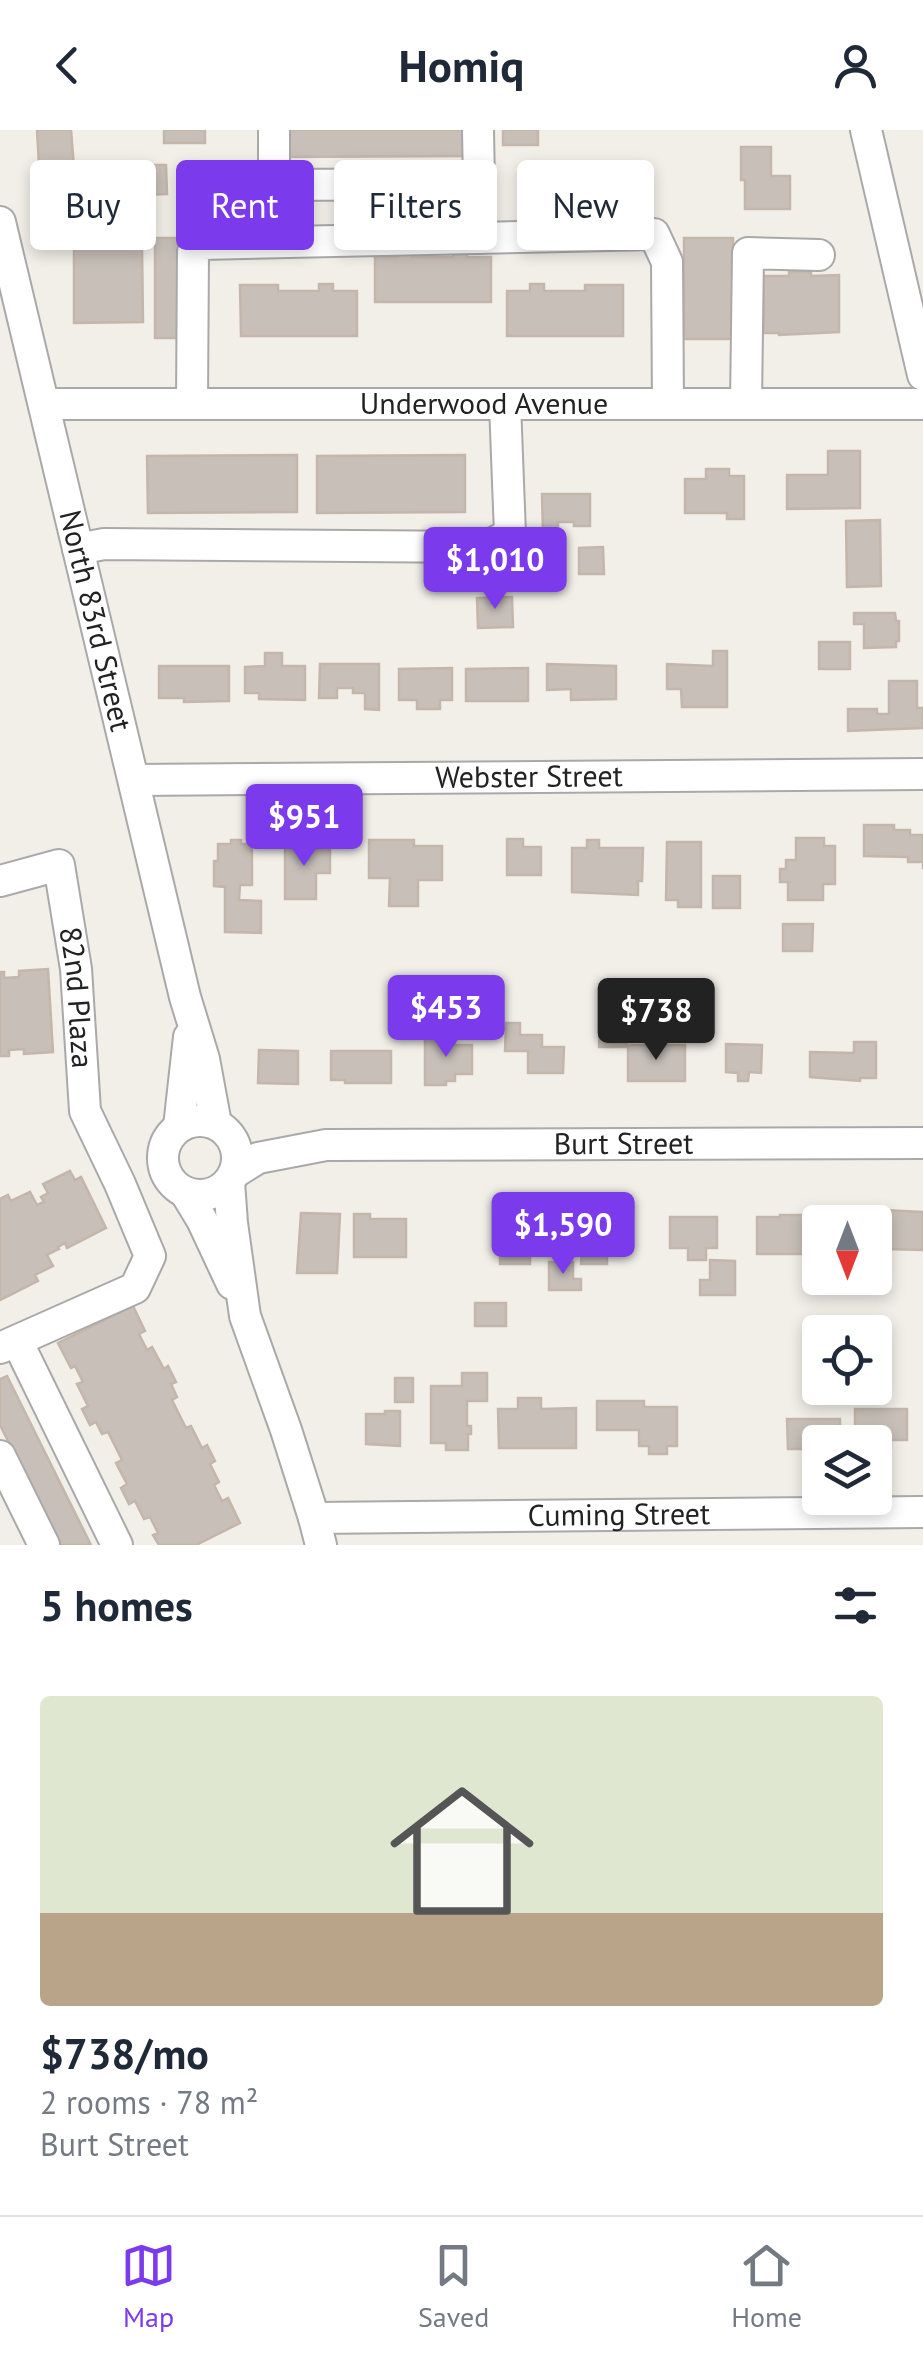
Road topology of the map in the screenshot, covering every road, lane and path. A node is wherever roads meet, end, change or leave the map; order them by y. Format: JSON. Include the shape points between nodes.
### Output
{"nodes":[{"id":1,"x":274,"y":130,"type":"edge"},
{"id":2,"x":478,"y":130,"type":"edge"},
{"id":3,"x":866,"y":130,"type":"edge"},
{"id":4,"x":274,"y":160,"type":"edge"},
{"id":5,"x":479,"y":160,"type":"edge"},
{"id":6,"x":0,"y":222,"type":"edge"},
{"id":7,"x":497,"y":238,"type":"edge"},
{"id":8,"x":196,"y":250,"type":"edge"},
{"id":9,"x":819,"y":255,"type":"dead end"},
{"id":10,"x":923,"y":374,"type":"edge"},
{"id":11,"x":44,"y":404,"type":"junction"},
{"id":12,"x":192,"y":404,"type":"junction"},
{"id":13,"x":506,"y":404,"type":"junction"},
{"id":14,"x":668,"y":404,"type":"junction"},
{"id":15,"x":746,"y":404,"type":"junction"},
{"id":16,"x":923,"y":404,"type":"edge"},
{"id":17,"x":78,"y":548,"type":"junction"},
{"id":18,"x":923,"y":774,"type":"edge"},
{"id":19,"x":134,"y":780,"type":"junction"},
{"id":20,"x":0,"y":881,"type":"edge"},
{"id":21,"x":191,"y":1020,"type":"junction"},
{"id":22,"x":220,"y":1126,"type":"junction"},
{"id":23,"x":179,"y":1127,"type":"junction"},
{"id":24,"x":923,"y":1143,"type":"edge"},
{"id":25,"x":326,"y":1145,"type":"junction"},
{"id":26,"x":165,"y":1167,"type":"junction"},
{"id":27,"x":232,"y":1177,"type":"junction"},
{"id":28,"x":120,"y":1184,"type":"junction"},
{"id":29,"x":185,"y":1192,"type":"junction"},
{"id":30,"x":242,"y":1305,"type":"junction"},
{"id":31,"x":9,"y":1345,"type":"edge"},
{"id":32,"x":0,"y":1456,"type":"edge"},
{"id":33,"x":923,"y":1512,"type":"edge"},
{"id":34,"x":318,"y":1532,"type":"edge"},
{"id":35,"x":44,"y":1545,"type":"edge"},
{"id":36,"x":117,"y":1545,"type":"edge"}],
"edges":[{"from":1,"to":4,"type":"street"},
{"from":2,"to":5,"type":"street"},
{"from":3,"to":10,"type":"street"},
{"from":6,"to":11,"type":"street","name":"North 83rd Street"},
{"from":7,"to":14,"type":"street","via":[[654,234],[667,262]]},
{"from":8,"to":12,"type":"street"},
{"from":9,"to":15,"type":"street","via":[[748,254]]},
{"from":11,"to":12,"type":"street","name":"Underwood Avenue"},
{"from":11,"to":17,"type":"street","name":"North 83rd Street"},
{"from":12,"to":13,"type":"street","name":"Underwood Avenue"},
{"from":13,"to":14,"type":"street","name":"Underwood Avenue"},
{"from":13,"to":17,"type":"street","via":[[510,534],[486,547]]},
{"from":14,"to":15,"type":"street","name":"Underwood Avenue"},
{"from":15,"to":16,"type":"street","name":"Underwood Avenue"},
{"from":17,"to":19,"type":"street","name":"North 83rd Street"},
{"from":18,"to":19,"type":"street","name":"Webster Street"},
{"from":19,"to":21,"type":"street","name":"North 83rd Street"},
{"from":20,"to":28,"type":"street","name":"82nd Plaza","via":[[58,865],[76,969],[85,1111]]},
{"from":21,"to":22,"type":"street","name":"North 83rd Street"},
{"from":21,"to":23,"type":"street","name":"North 83rd Street"},
{"from":22,"to":23,"type":"street","via":[[197,1121]]},
{"from":22,"to":25,"type":"street","name":"Burt Street"},
{"from":22,"to":27,"type":"street","via":[[236,1145]]},
{"from":23,"to":26,"type":"street","via":[[164,1151]]},
{"from":24,"to":25,"type":"street","name":"Burt Street"},
{"from":25,"to":27,"type":"street","name":"Burt Street","via":[[258,1158]]},
{"from":26,"to":28,"type":"street"},
{"from":26,"to":29,"type":"street"},
{"from":27,"to":29,"type":"street","via":[[214,1192]]},
{"from":27,"to":30,"type":"street"},
{"from":28,"to":31,"type":"street","name":"82nd Plaza","via":[[150,1256],[134,1288]]},
{"from":29,"to":30,"type":"street"},
{"from":30,"to":34,"type":"street"},
{"from":31,"to":36,"type":"street","name":"82nd Plaza"},
{"from":32,"to":35,"type":"street"},
{"from":33,"to":34,"type":"street","name":"Cuming Street"}]}
